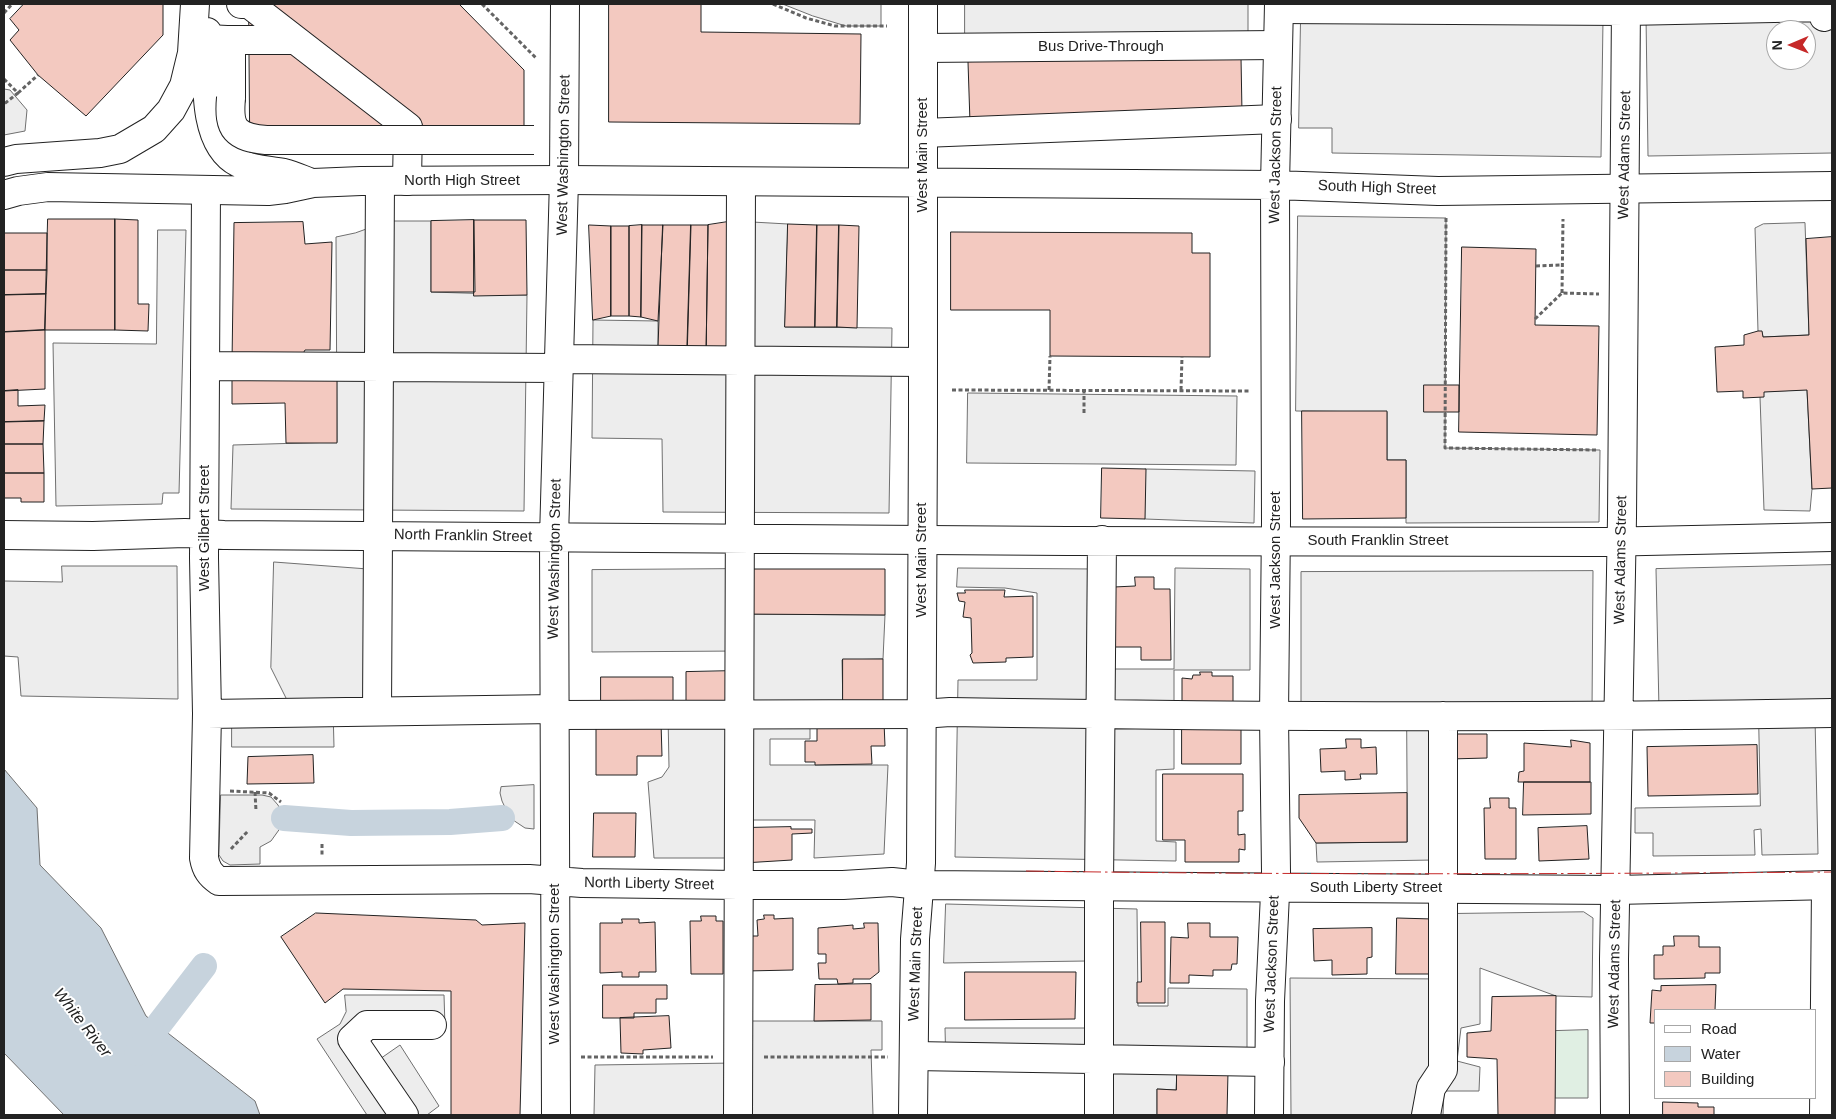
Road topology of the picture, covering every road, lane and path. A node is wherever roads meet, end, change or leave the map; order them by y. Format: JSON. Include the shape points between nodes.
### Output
{"nodes":[{"id":1,"x":12,"y":4,"type":"edge"},
{"id":2,"x":195,"y":4,"type":"edge"},
{"id":3,"x":207,"y":4,"type":"edge"},
{"id":4,"x":241,"y":4,"type":"edge"},
{"id":5,"x":482,"y":4,"type":"edge"},
{"id":6,"x":565,"y":4,"type":"edge"},
{"id":7,"x":773,"y":4,"type":"edge"},
{"id":8,"x":923,"y":4,"type":"edge"},
{"id":9,"x":1279,"y":6,"type":"edge"},
{"id":10,"x":1626,"y":7,"type":"edge"},
{"id":11,"x":4,"y":13,"type":"edge"},
{"id":12,"x":1824,"y":17,"type":"dead end"},
{"id":13,"x":887,"y":26,"type":"dead end"},
{"id":14,"x":217,"y":39,"type":"junction"},
{"id":15,"x":295,"y":40,"type":"junction"},
{"id":16,"x":1278,"y":46,"type":"junction"},
{"id":17,"x":923,"y":48,"type":"junction"},
{"id":18,"x":536,"y":58,"type":"dead end"},
{"id":19,"x":38,"y":75,"type":"dead end"},
{"id":20,"x":4,"y":79,"type":"edge"},
{"id":21,"x":18,"y":93,"type":"junction"},
{"id":22,"x":4,"y":104,"type":"edge"},
{"id":23,"x":1277,"y":119,"type":"junction"},
{"id":24,"x":923,"y":133,"type":"junction"},
{"id":25,"x":564,"y":140,"type":"junction"},
{"id":26,"x":4,"y":162,"type":"edge"},
{"id":27,"x":564,"y":180,"type":"junction"},
{"id":28,"x":380,"y":181,"type":"junction"},
{"id":29,"x":407,"y":181,"type":"junction"},
{"id":30,"x":741,"y":182,"type":"junction"},
{"id":31,"x":313,"y":183,"type":"junction"},
{"id":32,"x":922,"y":184,"type":"junction"},
{"id":33,"x":1275,"y":185,"type":"junction"},
{"id":34,"x":1832,"y":186,"type":"edge"},
{"id":35,"x":1624,"y":189,"type":"junction"},
{"id":36,"x":206,"y":190,"type":"junction"},
{"id":37,"x":4,"y":195,"type":"edge"},
{"id":38,"x":1446,"y":218,"type":"dead end"},
{"id":39,"x":1563,"y":219,"type":"dead end"},
{"id":40,"x":1562,"y":265,"type":"junction"},
{"id":41,"x":1536,"y":266,"type":"dead end"},
{"id":42,"x":1562,"y":293,"type":"junction"},
{"id":43,"x":1602,"y":294,"type":"dead end"},
{"id":44,"x":1535,"y":319,"type":"dead end"},
{"id":45,"x":1050,"y":356,"type":"dead end"},
{"id":46,"x":1182,"y":357,"type":"dead end"},
{"id":47,"x":740,"y":362,"type":"junction"},
{"id":48,"x":923,"y":362,"type":"junction"},
{"id":49,"x":560,"y":363,"type":"junction"},
{"id":50,"x":206,"y":366,"type":"junction"},
{"id":51,"x":379,"y":367,"type":"junction"},
{"id":52,"x":952,"y":390,"type":"dead end"},
{"id":53,"x":1049,"y":390,"type":"junction"},
{"id":54,"x":1084,"y":390,"type":"junction"},
{"id":55,"x":1181,"y":390,"type":"junction"},
{"id":56,"x":1254,"y":391,"type":"dead end"},
{"id":57,"x":1084,"y":413,"type":"dead end"},
{"id":58,"x":1600,"y":450,"type":"dead end"},
{"id":59,"x":204,"y":534,"type":"junction"},
{"id":60,"x":4,"y":535,"type":"edge"},
{"id":61,"x":378,"y":535,"type":"junction"},
{"id":62,"x":1832,"y":537,"type":"edge"},
{"id":63,"x":554,"y":538,"type":"junction"},
{"id":64,"x":740,"y":538,"type":"junction"},
{"id":65,"x":923,"y":539,"type":"junction"},
{"id":66,"x":1102,"y":540,"type":"junction"},
{"id":67,"x":1276,"y":542,"type":"junction"},
{"id":68,"x":1622,"y":542,"type":"junction"},
{"id":69,"x":377,"y":711,"type":"junction"},
{"id":70,"x":555,"y":712,"type":"junction"},
{"id":71,"x":1832,"y":713,"type":"edge"},
{"id":72,"x":207,"y":714,"type":"junction"},
{"id":73,"x":740,"y":714,"type":"junction"},
{"id":74,"x":921,"y":714,"type":"junction"},
{"id":75,"x":1101,"y":715,"type":"junction"},
{"id":76,"x":1617,"y":715,"type":"junction"},
{"id":77,"x":1274,"y":716,"type":"junction"},
{"id":78,"x":1443,"y":716,"type":"junction"},
{"id":79,"x":223,"y":791,"type":"dead end"},
{"id":80,"x":255,"y":792,"type":"junction"},
{"id":81,"x":281,"y":802,"type":"dead end"},
{"id":82,"x":256,"y":811,"type":"dead end"},
{"id":83,"x":248,"y":831,"type":"dead end"},
{"id":84,"x":322,"y":844,"type":"dead end"},
{"id":85,"x":229,"y":851,"type":"dead end"},
{"id":86,"x":322,"y":858,"type":"dead end"},
{"id":87,"x":205,"y":866,"type":"joint"},
{"id":88,"x":554,"y":882,"type":"junction"},
{"id":89,"x":738,"y":885,"type":"junction"},
{"id":90,"x":920,"y":885,"type":"junction"},
{"id":91,"x":1829,"y":885,"type":"edge"},
{"id":92,"x":1099,"y":886,"type":"junction"},
{"id":93,"x":1274,"y":888,"type":"junction"},
{"id":94,"x":1442,"y":889,"type":"junction"},
{"id":95,"x":1616,"y":890,"type":"junction"},
{"id":96,"x":432,"y":1025,"type":"dead end"},
{"id":97,"x":914,"y":1056,"type":"junction"},
{"id":98,"x":1099,"y":1059,"type":"junction"},
{"id":99,"x":1270,"y":1062,"type":"junction"},
{"id":100,"x":404,"y":1115,"type":"edge"},
{"id":101,"x":556,"y":1115,"type":"edge"},
{"id":102,"x":738,"y":1115,"type":"edge"},
{"id":103,"x":913,"y":1115,"type":"edge"},
{"id":104,"x":1099,"y":1115,"type":"edge"},
{"id":105,"x":1269,"y":1115,"type":"edge"},
{"id":106,"x":1426,"y":1115,"type":"edge"},
{"id":107,"x":1615,"y":1115,"type":"edge"},
{"id":108,"x":1824,"y":1115,"type":"edge"}],
"edges":[{"from":1,"to":11,"type":"path"},
{"from":2,"to":26,"type":"main road","via":[[192,53],[184,86],[171,110],[154,128],[120,149],[100,154]]},
{"from":3,"to":14,"type":"main road"},
{"from":4,"to":15,"type":"main road","via":[[249,4]]},
{"from":5,"to":18,"type":"path"},
{"from":6,"to":25,"type":"main road","name":"West Washington Street"},
{"from":7,"to":13,"type":"path","via":[[835,26]]},
{"from":8,"to":17,"type":"main road","name":"West Main Street"},
{"from":9,"to":10,"type":"main road"},
{"from":9,"to":16,"type":"main road","name":"West Jackson Street"},
{"from":10,"to":12,"type":"main road","via":[[1824,7]]},
{"from":10,"to":35,"type":"main road","name":"West Adams Street"},
{"from":14,"to":15,"type":"main road"},
{"from":14,"to":25,"type":"main road","bridge":true,"via":[[231,50],[232,122],[237,132],[250,138]]},
{"from":14,"to":31,"type":"main road","via":[[208,109],[214,132],[225,154],[240,164],[285,173]]},
{"from":15,"to":29,"type":"main road","via":[[408,127]]},
{"from":16,"to":17,"type":"main road","name":"Bus Drive-Through"},
{"from":16,"to":23,"type":"main road","name":"West Jackson Street"},
{"from":17,"to":24,"type":"main road","name":"West Main Street"},
{"from":19,"to":21,"type":"path"},
{"from":20,"to":21,"type":"path"},
{"from":21,"to":22,"type":"path"},
{"from":23,"to":24,"type":"main road"},
{"from":23,"to":33,"type":"main road","name":"West Jackson Street"},
{"from":24,"to":32,"type":"main road","name":"West Main Street"},
{"from":25,"to":27,"type":"main road","name":"West Washington Street"},
{"from":27,"to":29,"type":"main road","name":"North High Street"},
{"from":27,"to":30,"type":"main road","name":"North High Street"},
{"from":27,"to":49,"type":"main road","name":"West Washington Street"},
{"from":28,"to":29,"type":"main road","name":"North High Street"},
{"from":28,"to":31,"type":"main road","name":"North High Street"},
{"from":28,"to":51,"type":"main road"},
{"from":30,"to":32,"type":"main road","name":"North High Street"},
{"from":30,"to":47,"type":"main road"},
{"from":31,"to":36,"type":"main road","name":"North High Street","via":[[268,191]]},
{"from":32,"to":33,"type":"main road","name":"South High Street"},
{"from":32,"to":48,"type":"main road","name":"West Main Street"},
{"from":33,"to":35,"type":"main road","name":"South High Street","via":[[1438,191]]},
{"from":33,"to":67,"type":"main road","name":"West Jackson Street"},
{"from":34,"to":35,"type":"main road","name":"South High Street"},
{"from":35,"to":68,"type":"main road","name":"West Adams Street"},
{"from":36,"to":37,"type":"main road","name":"North High Street","via":[[48,188]]},
{"from":36,"to":50,"type":"main road","name":"West Gilbert Street"},
{"from":38,"to":58,"type":"path","via":[[1445,448]]},
{"from":39,"to":40,"type":"path"},
{"from":40,"to":41,"type":"path"},
{"from":40,"to":42,"type":"path"},
{"from":42,"to":43,"type":"path"},
{"from":42,"to":44,"type":"path"},
{"from":45,"to":53,"type":"path"},
{"from":46,"to":55,"type":"path"},
{"from":47,"to":48,"type":"main road"},
{"from":47,"to":49,"type":"main road"},
{"from":47,"to":64,"type":"main road"},
{"from":48,"to":65,"type":"main road","name":"West Main Street"},
{"from":49,"to":51,"type":"main road"},
{"from":49,"to":63,"type":"main road","name":"West Washington Street"},
{"from":50,"to":51,"type":"main road"},
{"from":50,"to":59,"type":"main road","name":"West Gilbert Street"},
{"from":51,"to":61,"type":"main road"},
{"from":52,"to":53,"type":"path"},
{"from":53,"to":54,"type":"path"},
{"from":54,"to":55,"type":"path"},
{"from":54,"to":57,"type":"path"},
{"from":55,"to":56,"type":"path"},
{"from":59,"to":60,"type":"main road","name":"North Franklin Street"},
{"from":59,"to":61,"type":"main road","name":"North Franklin Street"},
{"from":59,"to":72,"type":"main road","name":"West Gilbert Street"},
{"from":61,"to":63,"type":"main road","name":"North Franklin Street"},
{"from":61,"to":69,"type":"main road"},
{"from":62,"to":68,"type":"main road","name":"South Franklin Street"},
{"from":63,"to":64,"type":"main road","name":"North Franklin Street"},
{"from":63,"to":70,"type":"main road","name":"West Washington Street"},
{"from":64,"to":65,"type":"main road","name":"North Franklin Street"},
{"from":64,"to":73,"type":"main road"},
{"from":65,"to":66,"type":"main road","name":"South Franklin Street"},
{"from":65,"to":74,"type":"main road","name":"West Main Street"},
{"from":66,"to":67,"type":"main road","name":"South Franklin Street"},
{"from":66,"to":75,"type":"main road"},
{"from":67,"to":68,"type":"main road","name":"South Franklin Street"},
{"from":67,"to":77,"type":"main road","name":"West Jackson Street"},
{"from":68,"to":76,"type":"main road","name":"West Adams Street"},
{"from":69,"to":70,"type":"main road"},
{"from":69,"to":72,"type":"main road"},
{"from":70,"to":73,"type":"main road"},
{"from":70,"to":88,"type":"main road","name":"West Washington Street"},
{"from":71,"to":76,"type":"main road"},
{"from":72,"to":87,"type":"main road","name":"West Gilbert Street"},
{"from":73,"to":74,"type":"main road"},
{"from":73,"to":89,"type":"main road"},
{"from":74,"to":75,"type":"main road"},
{"from":74,"to":90,"type":"main road","name":"West Main Street"},
{"from":75,"to":77,"type":"main road"},
{"from":75,"to":92,"type":"main road"},
{"from":76,"to":78,"type":"main road"},
{"from":76,"to":95,"type":"main road","name":"West Adams Street"},
{"from":77,"to":78,"type":"main road"},
{"from":77,"to":93,"type":"main road","name":"West Jackson Street"},
{"from":78,"to":94,"type":"main road"},
{"from":79,"to":80,"type":"path"},
{"from":80,"to":81,"type":"path","via":[[269,793]]},
{"from":80,"to":82,"type":"path"},
{"from":83,"to":85,"type":"path"},
{"from":84,"to":86,"type":"path"},
{"from":87,"to":88,"type":"main road","name":"North Liberty Street","via":[[219,881],[529,879]]},
{"from":88,"to":89,"type":"main road","name":"North Liberty Street"},
{"from":88,"to":101,"type":"main road","name":"West Washington Street"},
{"from":89,"to":90,"type":"main road","name":"North Liberty Street","via":[[892,882]]},
{"from":89,"to":102,"type":"main road"},
{"from":90,"to":92,"type":"main road","name":"South Liberty Street"},
{"from":90,"to":97,"type":"main road","name":"West Main Street","via":[[915,939]]},
{"from":91,"to":95,"type":"main road","name":"South Liberty Street"},
{"from":91,"to":108,"type":"main road"},
{"from":92,"to":93,"type":"main road","name":"South Liberty Street"},
{"from":92,"to":98,"type":"main road"},
{"from":93,"to":94,"type":"main road","name":"South Liberty Street"},
{"from":93,"to":99,"type":"main road","name":"West Jackson Street"},
{"from":94,"to":95,"type":"main road","name":"South Liberty Street"},
{"from":94,"to":106,"type":"main road","via":[[1443,1070],[1431,1088]]},
{"from":95,"to":107,"type":"main road","name":"West Adams Street"},
{"from":96,"to":100,"type":"main road","via":[[367,1026],[352,1039]]},
{"from":97,"to":98,"type":"main road"},
{"from":97,"to":103,"type":"main road","name":"West Main Street"},
{"from":98,"to":99,"type":"main road"},
{"from":98,"to":104,"type":"main road"},
{"from":99,"to":105,"type":"main road","name":"West Jackson Street"}]}
